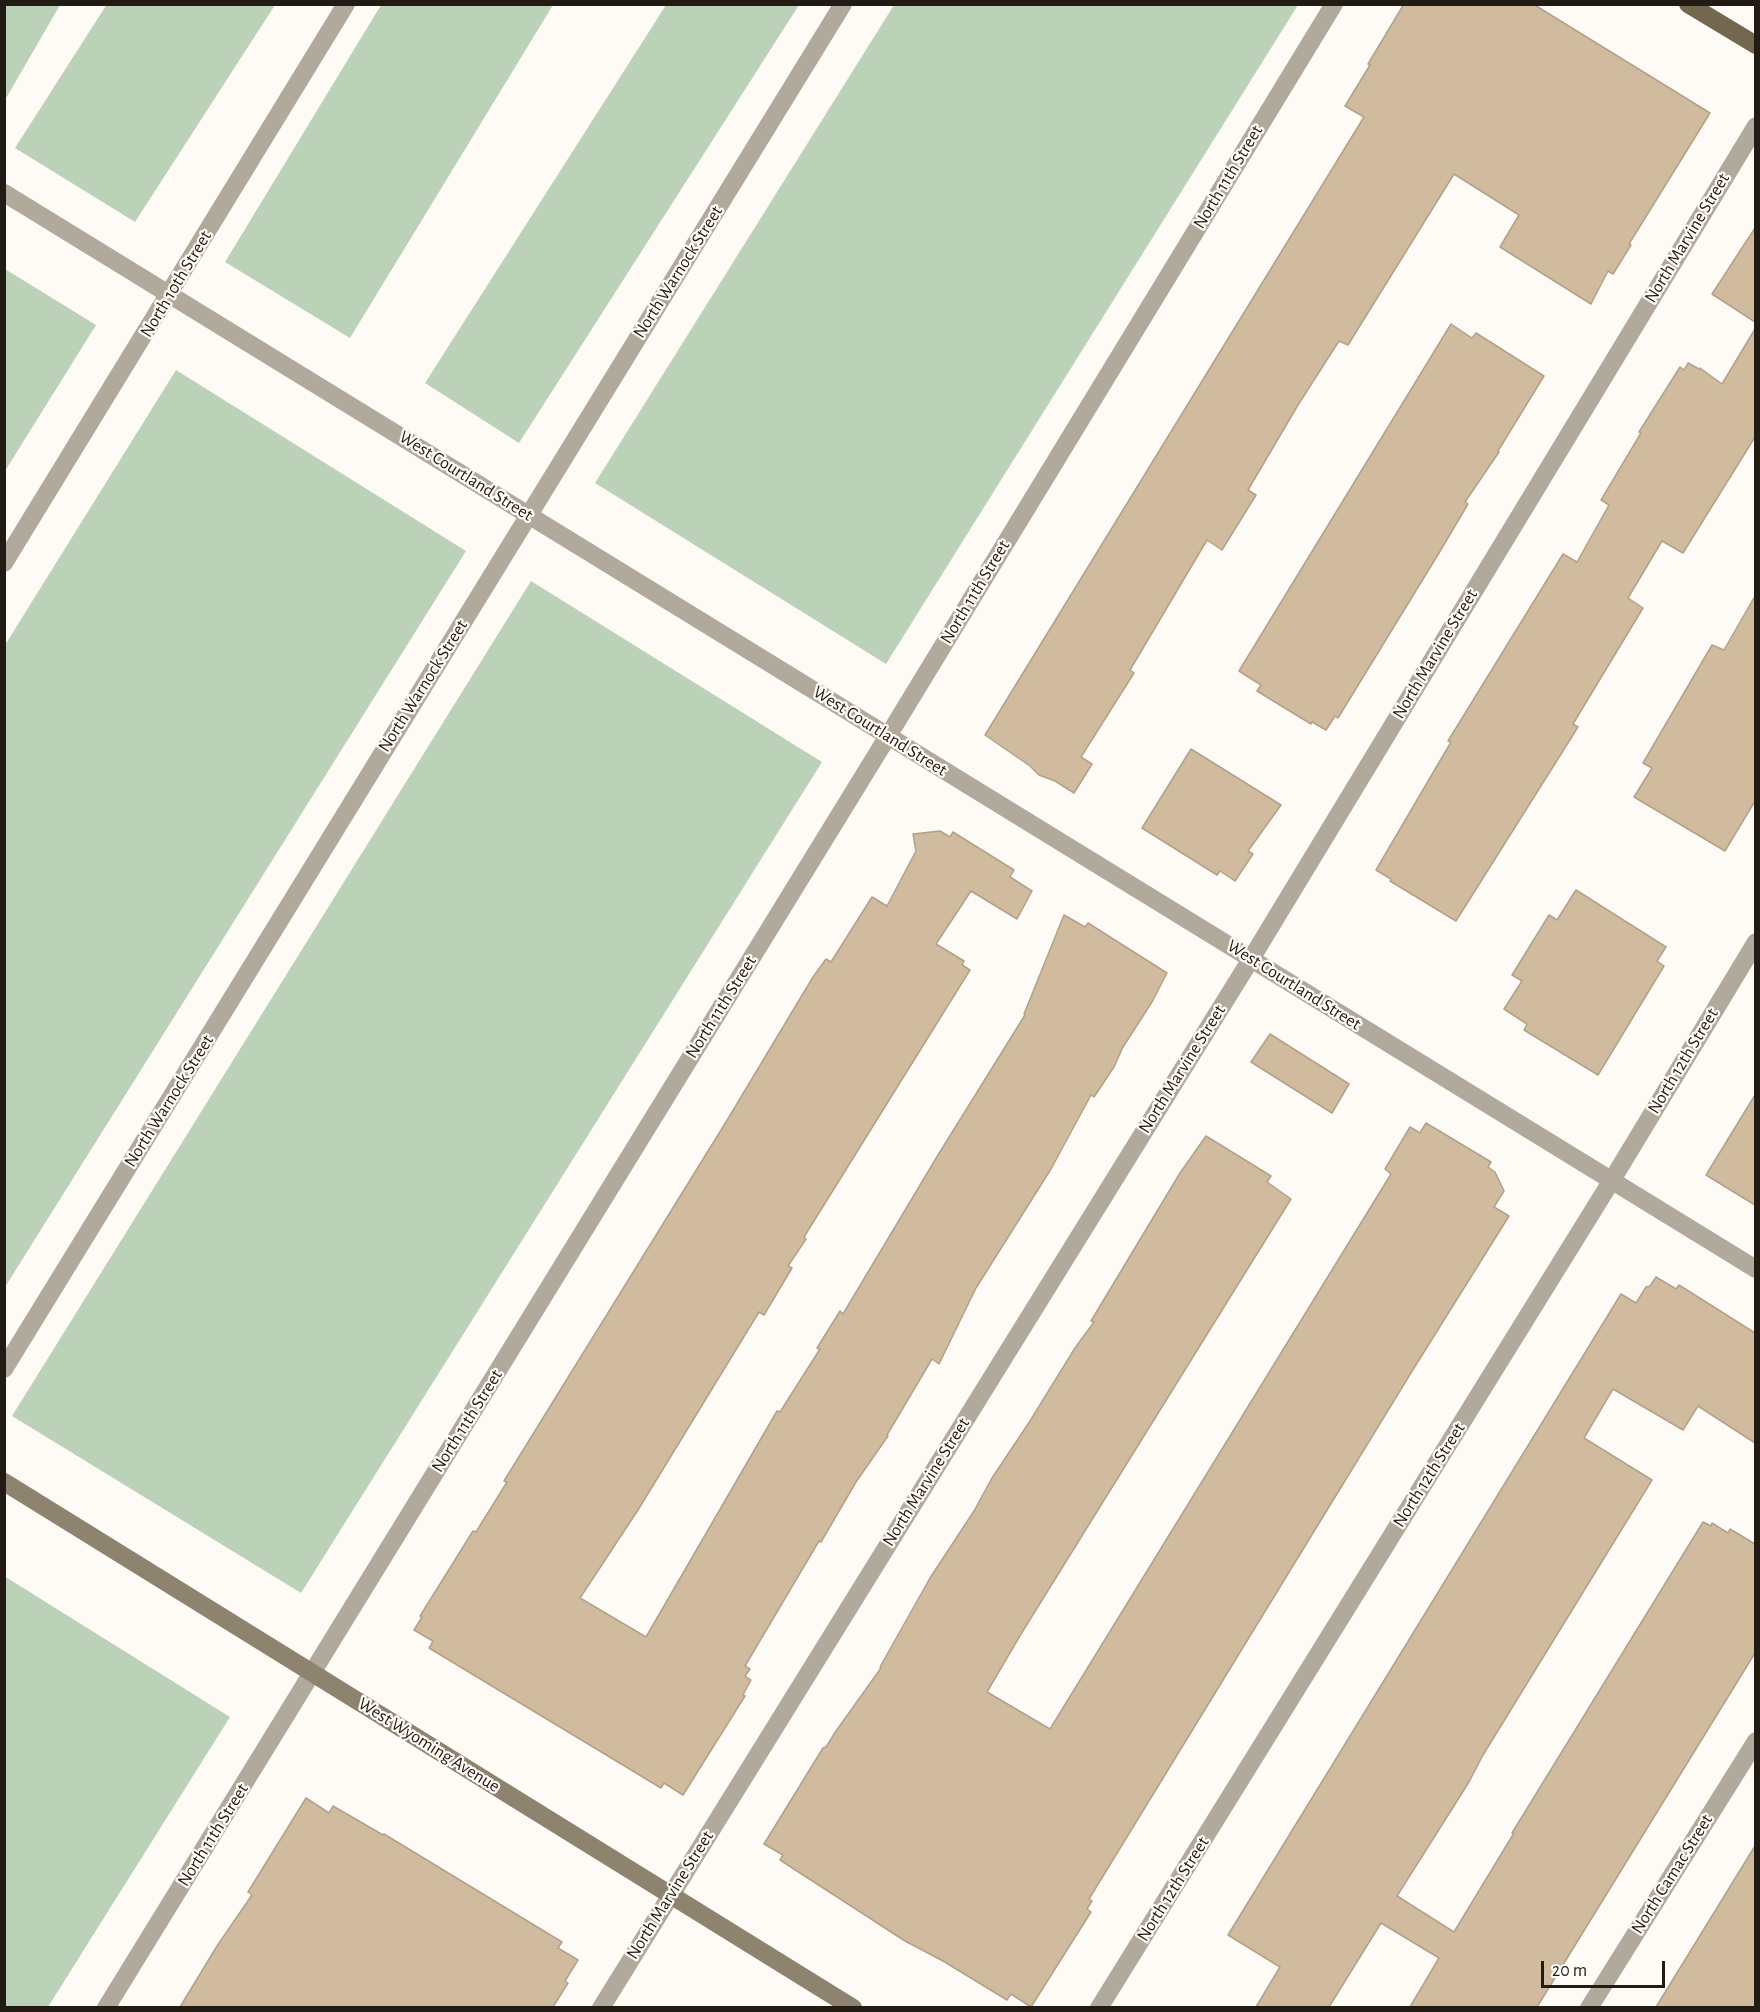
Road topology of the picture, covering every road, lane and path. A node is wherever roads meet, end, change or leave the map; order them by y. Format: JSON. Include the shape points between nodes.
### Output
{"nodes":[{"id":1,"x":346,"y":4,"type":"edge"},
{"id":2,"x":843,"y":4,"type":"edge"},
{"id":3,"x":1334,"y":4,"type":"edge"},
{"id":4,"x":1688,"y":4,"type":"edge"},
{"id":5,"x":1755,"y":45,"type":"edge"},
{"id":6,"x":1755,"y":126,"type":"edge"},
{"id":7,"x":4,"y":193,"type":"edge"},
{"id":8,"x":170,"y":294,"type":"junction"},
{"id":9,"x":528,"y":515,"type":"junction"},
{"id":10,"x":4,"y":563,"type":"edge"},
{"id":11,"x":888,"y":736,"type":"junction"},
{"id":12,"x":1755,"y":942,"type":"edge"},
{"id":13,"x":1251,"y":959,"type":"junction"},
{"id":14,"x":1612,"y":1180,"type":"junction"},
{"id":15,"x":1755,"y":1269,"type":"edge"},
{"id":16,"x":4,"y":1369,"type":"edge"},
{"id":17,"x":4,"y":1482,"type":"edge"},
{"id":18,"x":313,"y":1673,"type":"junction"},
{"id":19,"x":1755,"y":1741,"type":"edge"},
{"id":20,"x":671,"y":1894,"type":"junction"},
{"id":21,"x":106,"y":2007,"type":"edge"},
{"id":22,"x":602,"y":2007,"type":"edge"},
{"id":23,"x":853,"y":2007,"type":"edge"},
{"id":24,"x":1099,"y":2007,"type":"edge"},
{"id":25,"x":1589,"y":2007,"type":"edge"}],
"edges":[{"from":1,"to":8,"type":"street","name":"North 10th Street"},
{"from":2,"to":9,"type":"street","name":"North Warnock Street"},
{"from":3,"to":11,"type":"street","name":"North 11th Street"},
{"from":4,"to":5,"type":"main road"},
{"from":6,"to":13,"type":"street","name":"North Marvine Street"},
{"from":7,"to":8,"type":"street","name":"West Courtland Street"},
{"from":8,"to":9,"type":"street","name":"West Courtland Street"},
{"from":8,"to":10,"type":"street","name":"North 10th Street"},
{"from":9,"to":11,"type":"street","name":"West Courtland Street"},
{"from":9,"to":16,"type":"street","name":"North Warnock Street"},
{"from":11,"to":13,"type":"street","name":"West Courtland Street"},
{"from":11,"to":18,"type":"street","name":"North 11th Street"},
{"from":12,"to":14,"type":"street","name":"North 12th Street"},
{"from":13,"to":14,"type":"street","name":"West Courtland Street"},
{"from":13,"to":20,"type":"street","name":"North Marvine Street"},
{"from":14,"to":15,"type":"street","name":"West Courtland Street"},
{"from":14,"to":24,"type":"street","name":"North 12th Street"},
{"from":17,"to":18,"type":"street","name":"West Wyoming Avenue"},
{"from":18,"to":20,"type":"street","name":"West Wyoming Avenue"},
{"from":18,"to":21,"type":"street","name":"North 11th Street"},
{"from":19,"to":25,"type":"street","name":"North Camac Street"},
{"from":20,"to":22,"type":"street","name":"North Marvine Street"},
{"from":20,"to":23,"type":"street","name":"West Wyoming Avenue"}]}
